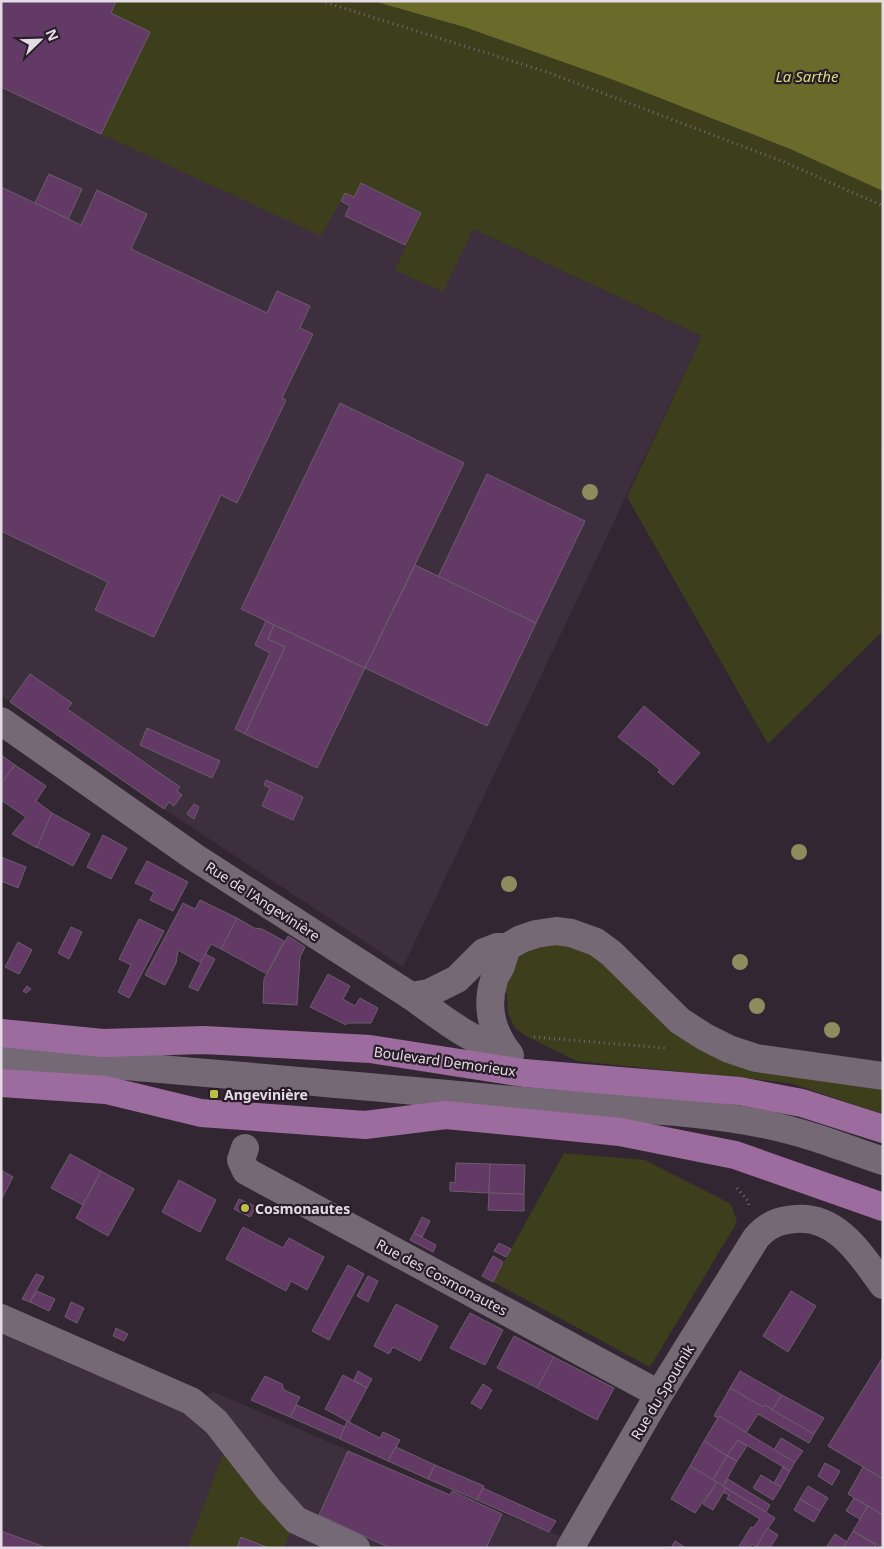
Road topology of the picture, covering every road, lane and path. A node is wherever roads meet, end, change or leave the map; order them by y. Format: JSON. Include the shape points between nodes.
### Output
{"nodes":[{"id":1,"x":321,"y":1,"type":"edge"},
{"id":2,"x":883,"y":206,"type":"edge"},
{"id":3,"x":1,"y":722,"type":"edge"},
{"id":4,"x":507,"y":947,"type":"junction"},
{"id":5,"x":411,"y":996,"type":"junction"},
{"id":6,"x":1,"y":1033,"type":"edge"},
{"id":7,"x":526,"y":1036,"type":"dead end"},
{"id":8,"x":500,"y":1042,"type":"junction"},
{"id":9,"x":669,"y":1048,"type":"dead end"},
{"id":10,"x":1,"y":1055,"type":"edge"},
{"id":11,"x":524,"y":1073,"type":"junction"},
{"id":12,"x":883,"y":1076,"type":"edge"},
{"id":13,"x":1,"y":1083,"type":"edge"},
{"id":14,"x":883,"y":1129,"type":"edge"},
{"id":15,"x":245,"y":1148,"type":"dead end"},
{"id":16,"x":735,"y":1155,"type":"junction"},
{"id":17,"x":883,"y":1161,"type":"edge"},
{"id":18,"x":883,"y":1190,"type":"edge"},
{"id":19,"x":883,"y":1207,"type":"edge"},
{"id":20,"x":879,"y":1276,"type":"edge"},
{"id":21,"x":1,"y":1318,"type":"edge"},
{"id":22,"x":659,"y":1394,"type":"junction"},
{"id":23,"x":356,"y":1548,"type":"edge"},
{"id":24,"x":570,"y":1548,"type":"edge"}],
"edges":[{"from":1,"to":2,"type":"path","via":[[547,72],[775,159]]},
{"from":3,"to":5,"type":"street","name":"Rue de l'Angevinière","via":[[196,858]]},
{"from":4,"to":5,"type":"street","via":[[484,952],[464,974],[444,986]]},
{"from":4,"to":8,"type":"street","via":[[491,996],[492,1021]]},
{"from":4,"to":12,"type":"street","via":[[536,934],[556,931],[584,937],[611,953],[680,1021],[728,1049],[756,1058]]},
{"from":5,"to":8,"type":"street","name":"Rue de l'Angevinière","via":[[473,1037],[487,1043]]},
{"from":6,"to":11,"type":"main road","name":"Boulevard Demorieux","via":[[103,1043],[204,1040],[370,1049]]},
{"from":7,"to":9,"type":"path"},
{"from":8,"to":11,"type":"street"},
{"from":10,"to":17,"type":"street","via":[[368,1085],[530,1102],[661,1110],[776,1126]]},
{"from":11,"to":14,"type":"main road","name":"Boulevard Demorieux","via":[[748,1092],[802,1103]]},
{"from":13,"to":16,"type":"main road","via":[[106,1090],[201,1113],[364,1125],[446,1115],[610,1131]]},
{"from":15,"to":22,"type":"street","name":"Rue des Cosmonautes","via":[[241,1160],[246,1171]]},
{"from":16,"to":18,"type":"main road","via":[[766,1152]]},
{"from":16,"to":19,"type":"main road"},
{"from":20,"to":22,"type":"street","name":"Rue du Spoutnik","via":[[842,1234],[826,1223],[806,1218],[777,1222],[764,1228]]},
{"from":21,"to":23,"type":"street","via":[[191,1401],[216,1422],[296,1520]]},
{"from":22,"to":24,"type":"street","name":"Rue du Spoutnik"}]}
